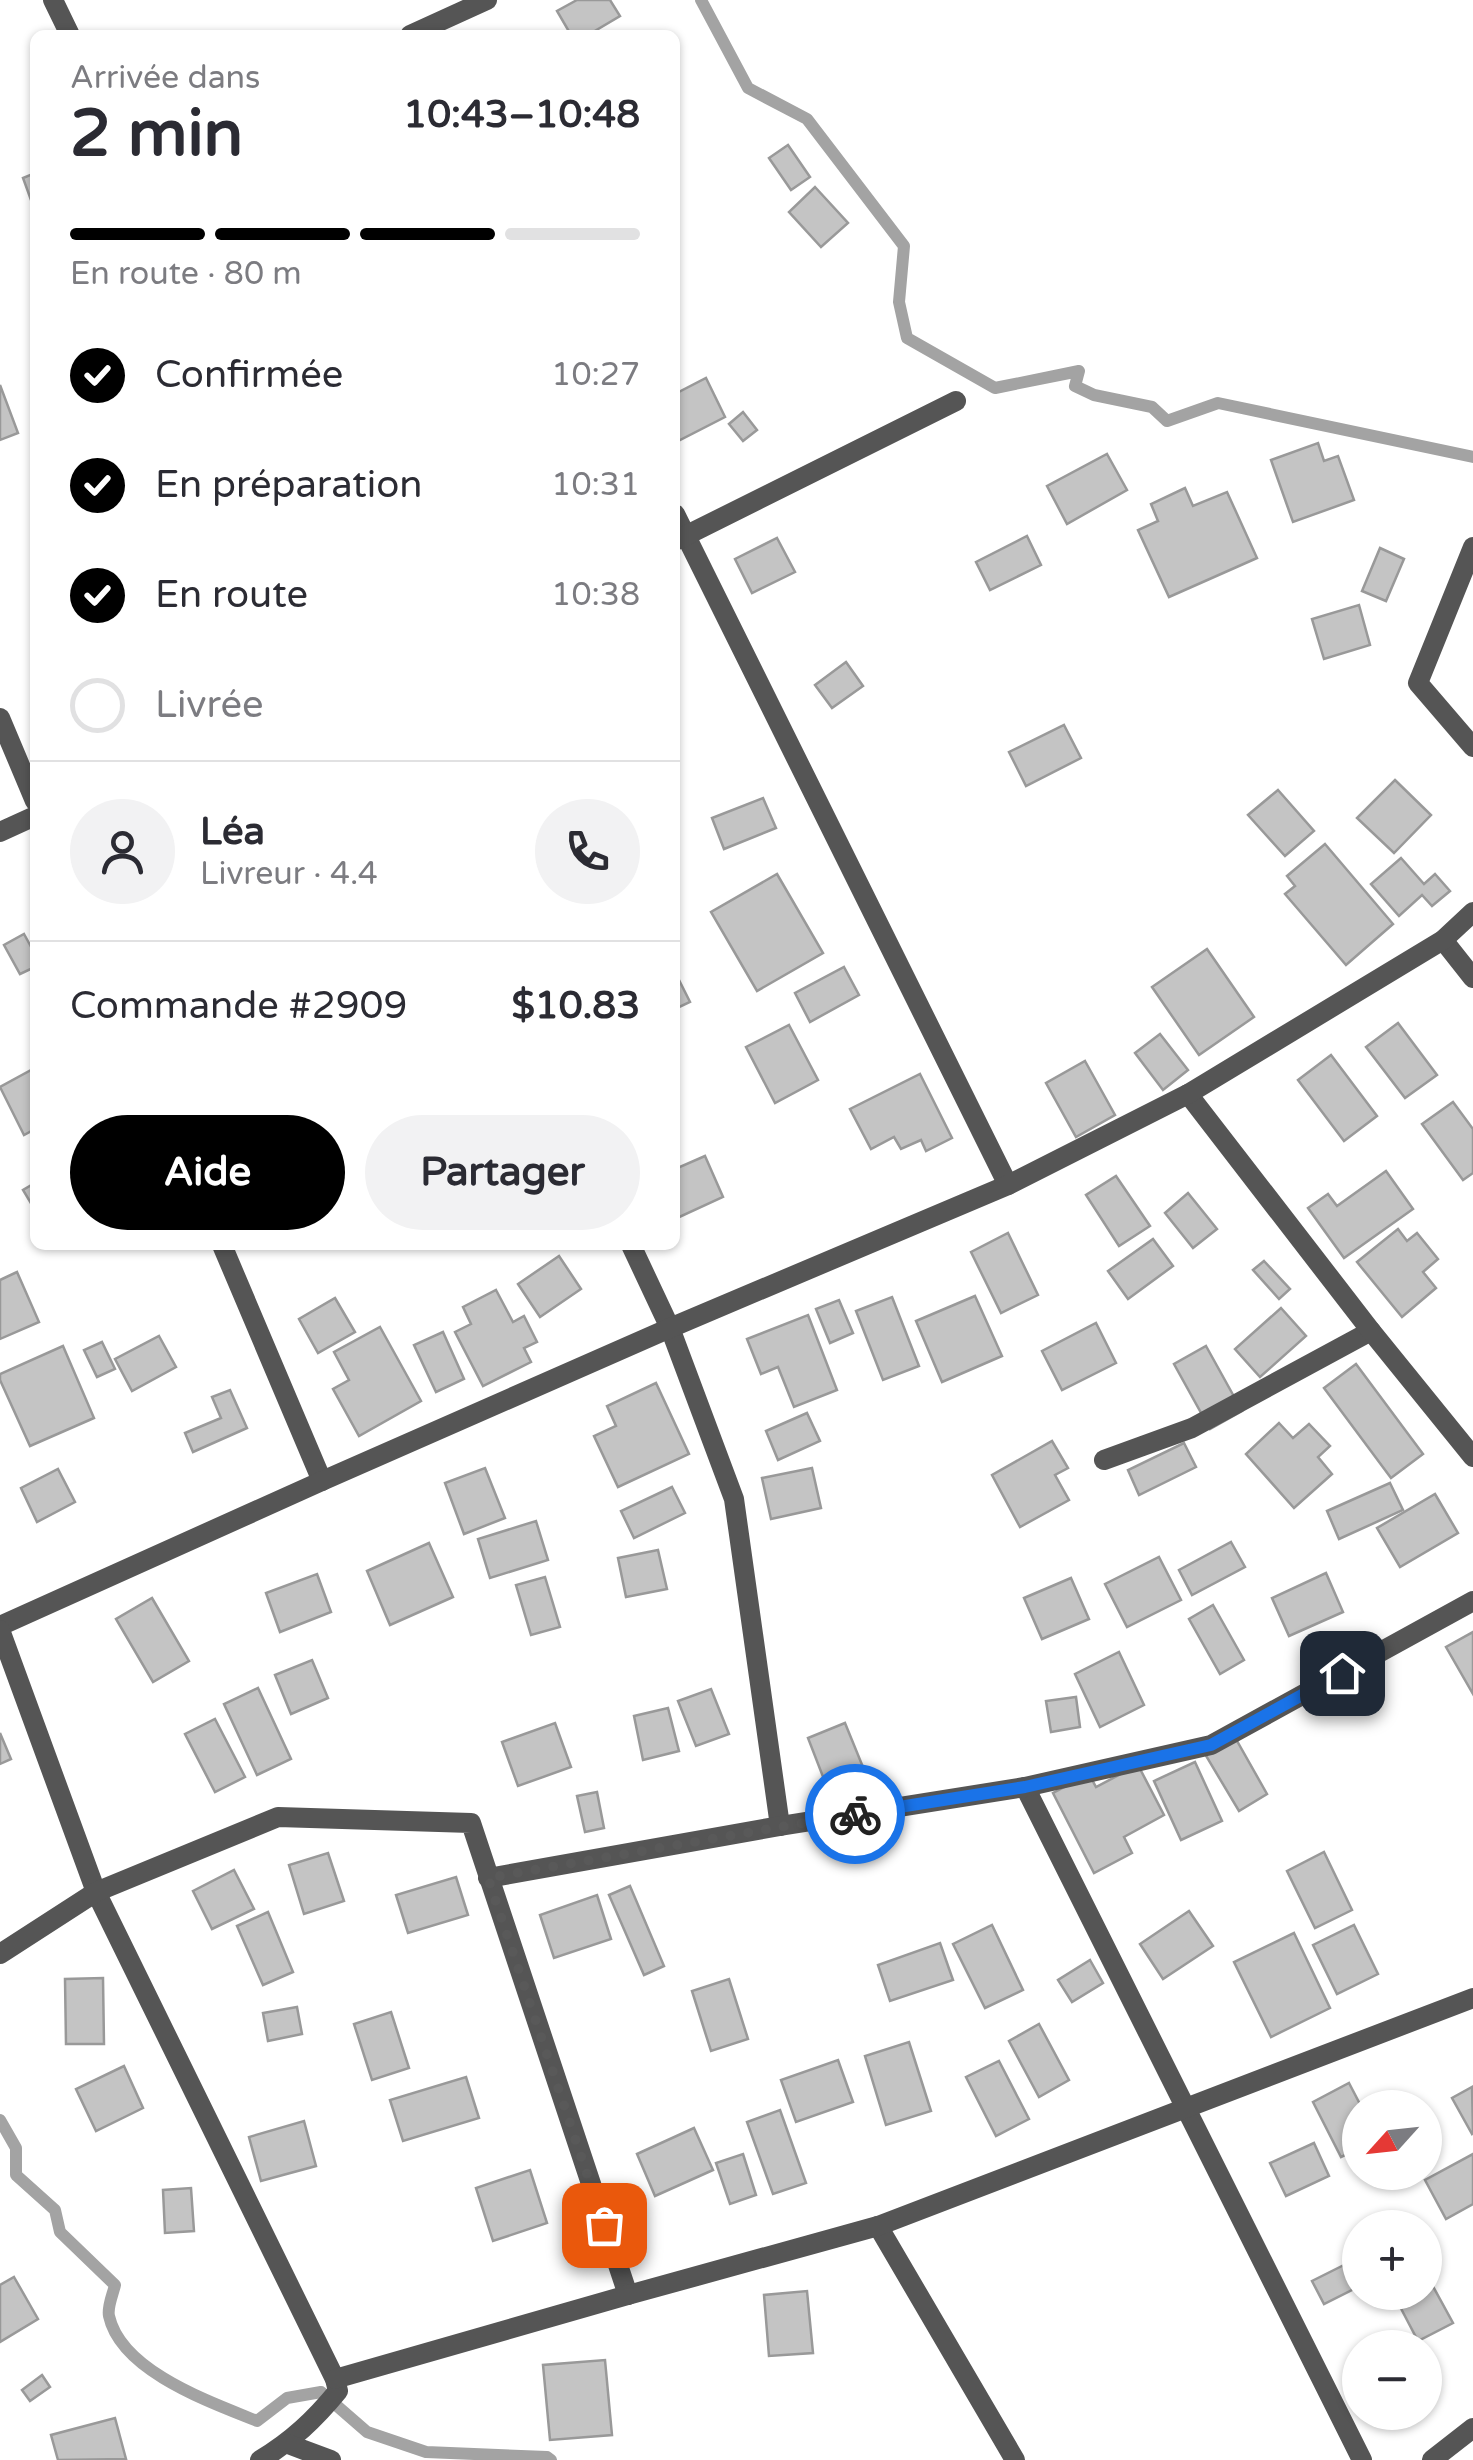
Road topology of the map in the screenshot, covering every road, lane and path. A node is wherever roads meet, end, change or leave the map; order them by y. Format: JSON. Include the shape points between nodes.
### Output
{"nodes":[{"id":1,"x":53,"y":0,"type":"edge"},
{"id":2,"x":487,"y":0,"type":"edge"},
{"id":3,"x":68,"y":30,"type":"edge"},
{"id":4,"x":439,"y":30,"type":"edge"},
{"id":5,"x":956,"y":401,"type":"dead end"},
{"id":6,"x":680,"y":538,"type":"edge"},
{"id":7,"x":1473,"y":546,"type":"edge"},
{"id":8,"x":0,"y":718,"type":"edge"},
{"id":9,"x":1473,"y":748,"type":"edge"},
{"id":10,"x":30,"y":789,"type":"edge"},
{"id":11,"x":30,"y":818,"type":"edge"},
{"id":12,"x":0,"y":832,"type":"edge"},
{"id":13,"x":1473,"y":912,"type":"edge"},
{"id":14,"x":1443,"y":940,"type":"junction"},
{"id":15,"x":1473,"y":978,"type":"edge"},
{"id":16,"x":1188,"y":1094,"type":"junction"},
{"id":17,"x":1008,"y":1185,"type":"junction"},
{"id":18,"x":224,"y":1250,"type":"edge"},
{"id":19,"x":632,"y":1250,"type":"edge"},
{"id":20,"x":670,"y":1328,"type":"junction"},
{"id":21,"x":1371,"y":1330,"type":"junction"},
{"id":22,"x":1473,"y":1457,"type":"edge"},
{"id":23,"x":1104,"y":1460,"type":"dead end"},
{"id":24,"x":322,"y":1481,"type":"junction"},
{"id":25,"x":1473,"y":1601,"type":"edge"},
{"id":26,"x":0,"y":1628,"type":"edge"},
{"id":27,"x":1025,"y":1787,"type":"junction"},
{"id":28,"x":780,"y":1826,"type":"junction"},
{"id":29,"x":488,"y":1878,"type":"junction"},
{"id":30,"x":96,"y":1892,"type":"junction"},
{"id":31,"x":0,"y":1954,"type":"edge"},
{"id":32,"x":1473,"y":1998,"type":"edge"},
{"id":33,"x":1185,"y":2108,"type":"junction"},
{"id":34,"x":878,"y":2226,"type":"junction"},
{"id":35,"x":628,"y":2295,"type":"junction"},
{"id":36,"x":337,"y":2385,"type":"junction"},
{"id":37,"x":1473,"y":2428,"type":"edge"},
{"id":38,"x":288,"y":2444,"type":"junction"},
{"id":39,"x":260,"y":2460,"type":"edge"},
{"id":40,"x":331,"y":2460,"type":"edge"},
{"id":41,"x":1015,"y":2460,"type":"edge"},
{"id":42,"x":1362,"y":2460,"type":"edge"},
{"id":43,"x":1432,"y":2460,"type":"edge"}],
"edges":[{"from":1,"to":3,"type":"street"},
{"from":2,"to":4,"type":"street"},
{"from":5,"to":6,"type":"street"},
{"from":6,"to":17,"type":"street"},
{"from":7,"to":9,"type":"street","via":[[1418,683]]},
{"from":8,"to":10,"type":"street"},
{"from":11,"to":12,"type":"street"},
{"from":13,"to":14,"type":"street"},
{"from":14,"to":15,"type":"street"},
{"from":14,"to":16,"type":"street"},
{"from":16,"to":17,"type":"street"},
{"from":16,"to":21,"type":"street"},
{"from":17,"to":20,"type":"street"},
{"from":18,"to":24,"type":"street"},
{"from":19,"to":20,"type":"street"},
{"from":20,"to":24,"type":"street"},
{"from":20,"to":28,"type":"street","via":[[734,1499]]},
{"from":21,"to":22,"type":"street"},
{"from":21,"to":23,"type":"street","via":[[1192,1428]]},
{"from":24,"to":26,"type":"street"},
{"from":25,"to":27,"type":"street","via":[[1211,1745]]},
{"from":26,"to":30,"type":"street"},
{"from":27,"to":28,"type":"street"},
{"from":27,"to":33,"type":"street"},
{"from":28,"to":29,"type":"street"},
{"from":29,"to":30,"type":"street","via":[[471,1823],[278,1817]]},
{"from":29,"to":35,"type":"street"},
{"from":30,"to":31,"type":"street"},
{"from":30,"to":36,"type":"street"},
{"from":32,"to":33,"type":"street"},
{"from":33,"to":34,"type":"street"},
{"from":33,"to":42,"type":"street"},
{"from":34,"to":35,"type":"street"},
{"from":34,"to":41,"type":"street"},
{"from":35,"to":36,"type":"street"},
{"from":36,"to":38,"type":"street"},
{"from":37,"to":43,"type":"street"},
{"from":38,"to":39,"type":"street"},
{"from":38,"to":40,"type":"street"}]}
